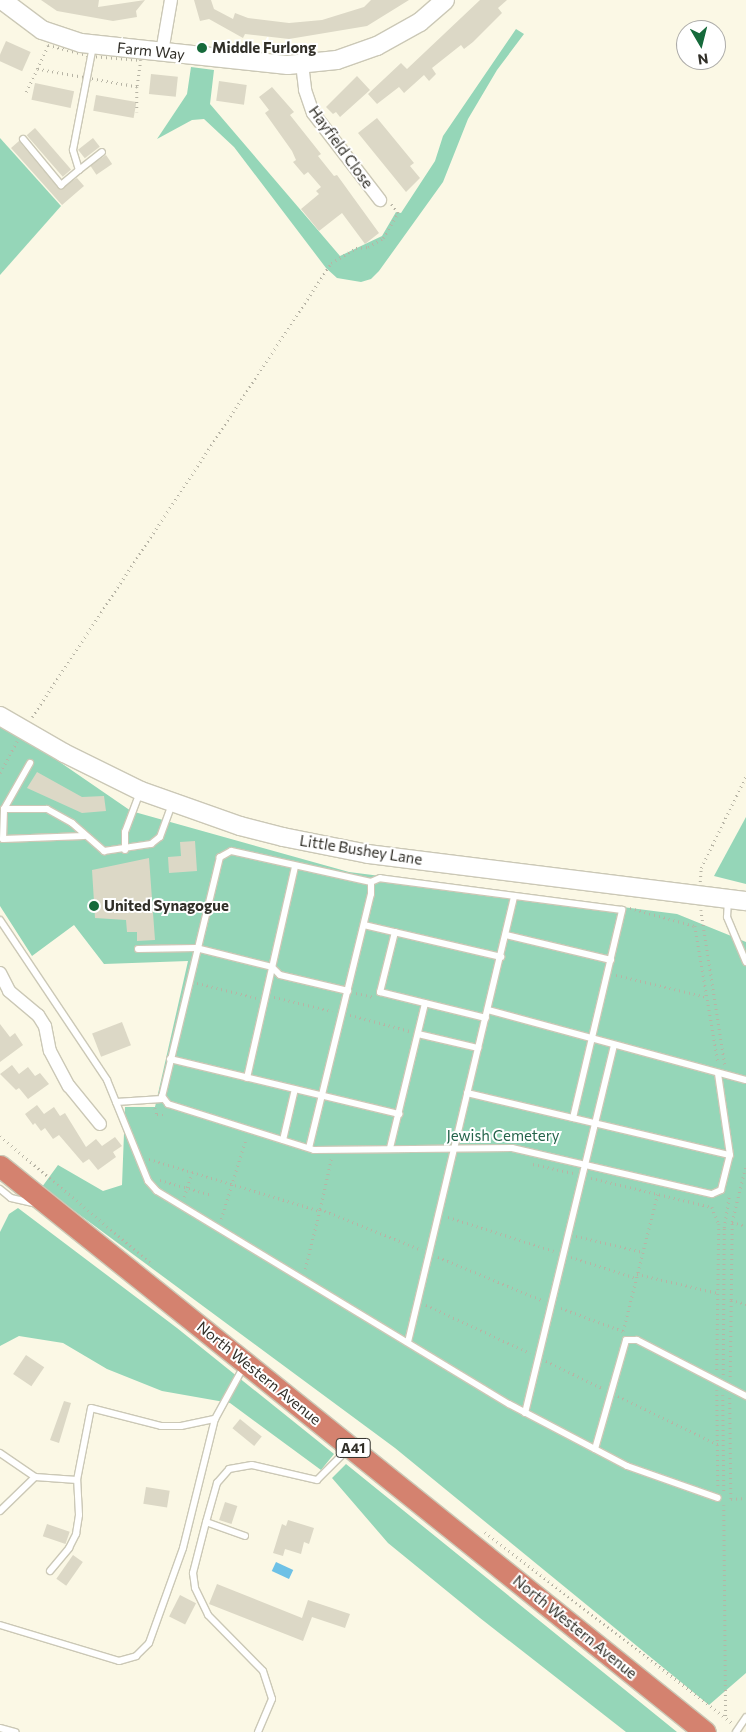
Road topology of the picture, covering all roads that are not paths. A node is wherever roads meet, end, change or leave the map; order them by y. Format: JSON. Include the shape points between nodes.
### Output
{"nodes":[{"id":1,"x":2,"y":0,"type":"edge"},
{"id":2,"x":171,"y":0,"type":"edge"},
{"id":3,"x":445,"y":0,"type":"edge"},
{"id":4,"x":93,"y":45,"type":"junction"},
{"id":5,"x":162,"y":52,"type":"junction"},
{"id":6,"x":302,"y":64,"type":"junction"},
{"id":7,"x":23,"y":139,"type":"dead end"},
{"id":8,"x":102,"y":152,"type":"dead end"},
{"id":9,"x":79,"y":170,"type":"junction"},
{"id":10,"x":380,"y":200,"type":"road end"},
{"id":11,"x":0,"y":716,"type":"edge"},
{"id":12,"x":30,"y":763,"type":"dead end"},
{"id":13,"x":141,"y":791,"type":"junction"},
{"id":14,"x":173,"y":803,"type":"junction"},
{"id":15,"x":4,"y":809,"type":"junction"},
{"id":16,"x":2,"y":821,"type":"edge"},
{"id":17,"x":84,"y":836,"type":"junction"},
{"id":18,"x":125,"y":850,"type":"junction"},
{"id":19,"x":295,"y":866,"type":"junction"},
{"id":20,"x":371,"y":882,"type":"junction"},
{"id":21,"x":514,"y":896,"type":"junction"},
{"id":22,"x":728,"y":898,"type":"junction"},
{"id":23,"x":746,"y":902,"type":"edge"},
{"id":24,"x":0,"y":920,"type":"edge"},
{"id":25,"x":364,"y":925,"type":"junction"},
{"id":26,"x":394,"y":932,"type":"junction"},
{"id":27,"x":506,"y":935,"type":"junction"},
{"id":28,"x":196,"y":948,"type":"junction"},
{"id":29,"x":138,"y":949,"type":"dead end"},
{"id":30,"x":501,"y":957,"type":"junction"},
{"id":31,"x":610,"y":960,"type":"junction"},
{"id":32,"x":746,"y":962,"type":"edge"},
{"id":33,"x":272,"y":967,"type":"junction"},
{"id":34,"x":0,"y":974,"type":"edge"},
{"id":35,"x":348,"y":991,"type":"junction"},
{"id":36,"x":425,"y":1003,"type":"junction"},
{"id":37,"x":488,"y":1010,"type":"junction"},
{"id":38,"x":486,"y":1018,"type":"junction"},
{"id":39,"x":418,"y":1034,"type":"junction"},
{"id":40,"x":593,"y":1037,"type":"junction"},
{"id":41,"x":614,"y":1046,"type":"junction"},
{"id":42,"x":478,"y":1048,"type":"junction"},
{"id":43,"x":170,"y":1060,"type":"junction"},
{"id":44,"x":718,"y":1074,"type":"junction"},
{"id":45,"x":247,"y":1078,"type":"junction"},
{"id":46,"x":746,"y":1080,"type":"edge"},
{"id":47,"x":296,"y":1089,"type":"junction"},
{"id":48,"x":467,"y":1092,"type":"junction"},
{"id":49,"x":322,"y":1095,"type":"junction"},
{"id":50,"x":162,"y":1099,"type":"junction"},
{"id":51,"x":116,"y":1102,"type":"junction"},
{"id":52,"x":399,"y":1114,"type":"junction"},
{"id":53,"x":573,"y":1118,"type":"junction"},
{"id":54,"x":100,"y":1124,"type":"dead end"},
{"id":55,"x":595,"y":1124,"type":"junction"},
{"id":56,"x":284,"y":1140,"type":"junction"},
{"id":57,"x":455,"y":1146,"type":"junction"},
{"id":58,"x":309,"y":1148,"type":"junction"},
{"id":59,"x":390,"y":1148,"type":"junction"},
{"id":60,"x":730,"y":1155,"type":"junction"},
{"id":61,"x":586,"y":1164,"type":"junction"},
{"id":62,"x":3,"y":1180,"type":"edge"},
{"id":63,"x":408,"y":1342,"type":"junction"},
{"id":64,"x":246,"y":1362,"type":"junction"},
{"id":65,"x":746,"y":1396,"type":"edge"},
{"id":66,"x":525,"y":1412,"type":"junction"},
{"id":67,"x":215,"y":1419,"type":"junction"},
{"id":68,"x":351,"y":1446,"type":"junction"},
{"id":69,"x":595,"y":1450,"type":"junction"},
{"id":70,"x":0,"y":1453,"type":"edge"},
{"id":71,"x":36,"y":1477,"type":"junction"},
{"id":72,"x":78,"y":1480,"type":"junction"},
{"id":73,"x":718,"y":1498,"type":"road end"},
{"id":74,"x":0,"y":1510,"type":"edge"},
{"id":75,"x":206,"y":1522,"type":"junction"},
{"id":76,"x":245,"y":1536,"type":"dead end"},
{"id":77,"x":50,"y":1571,"type":"dead end"},
{"id":78,"x":0,"y":1625,"type":"edge"},
{"id":79,"x":746,"y":1717,"type":"edge"},
{"id":80,"x":0,"y":1728,"type":"edge"},
{"id":81,"x":737,"y":1730,"type":"edge"},
{"id":82,"x":15,"y":1732,"type":"edge"},
{"id":83,"x":258,"y":1732,"type":"edge"},
{"id":84,"x":705,"y":1732,"type":"edge"}],
"edges":[{"from":1,"to":4,"type":"street","name":"Farm Way","via":[[42,30]]},
{"from":2,"to":5,"type":"street"},
{"from":3,"to":6,"type":"street","name":"Farm Way","via":[[420,22],[377,46],[337,60]]},
{"from":4,"to":5,"type":"street","name":"Farm Way"},
{"from":4,"to":9,"type":"lane","via":[[73,150]]},
{"from":5,"to":6,"type":"street","name":"Farm Way"},
{"from":6,"to":10,"type":"street","name":"Hayfield Close","via":[[305,90],[313,113]]},
{"from":7,"to":9,"type":"lane","via":[[61,185]]},
{"from":8,"to":9,"type":"lane"},
{"from":11,"to":13,"type":"street","name":"Little Bushey Lane"},
{"from":12,"to":15,"type":"lane"},
{"from":13,"to":14,"type":"street","name":"Little Bushey Lane"},
{"from":13,"to":18,"type":"lane","via":[[125,832]]},
{"from":14,"to":18,"type":"lane","via":[[160,837],[151,844]]},
{"from":14,"to":22,"type":"street","name":"Little Bushey Lane","via":[[240,826],[325,847]]},
{"from":15,"to":16,"type":"lane"},
{"from":15,"to":17,"type":"lane","via":[[47,809],[72,824]]},
{"from":16,"to":17,"type":"lane","via":[[3,839]]},
{"from":17,"to":18,"type":"lane","via":[[104,851]]},
{"from":19,"to":20,"type":"lane"},
{"from":19,"to":28,"type":"lane","via":[[224,852]]},
{"from":19,"to":33,"type":"lane"},
{"from":20,"to":21,"type":"lane","via":[[380,878]]},
{"from":20,"to":25,"type":"lane"},
{"from":21,"to":27,"type":"lane"},
{"from":21,"to":31,"type":"lane","via":[[622,910]]},
{"from":22,"to":23,"type":"street","name":"Little Bushey Lane"},
{"from":22,"to":32,"type":"lane","via":[[727,917]]},
{"from":24,"to":51,"type":"lane","via":[[83,1040]]},
{"from":25,"to":26,"type":"lane"},
{"from":25,"to":35,"type":"lane"},
{"from":26,"to":30,"type":"lane"},
{"from":26,"to":36,"type":"lane","via":[[380,992]]},
{"from":27,"to":30,"type":"lane"},
{"from":27,"to":31,"type":"lane"},
{"from":28,"to":29,"type":"lane"},
{"from":28,"to":33,"type":"lane"},
{"from":28,"to":43,"type":"lane"},
{"from":30,"to":37,"type":"lane"},
{"from":31,"to":40,"type":"lane"},
{"from":33,"to":35,"type":"lane","via":[[280,975]]},
{"from":33,"to":45,"type":"lane"},
{"from":34,"to":54,"type":"street","via":[[9,991],[38,1015],[45,1026],[50,1051],[69,1086]]},
{"from":35,"to":49,"type":"lane"},
{"from":36,"to":38,"type":"lane"},
{"from":36,"to":39,"type":"lane"},
{"from":37,"to":38,"type":"lane"},
{"from":37,"to":40,"type":"lane"},
{"from":38,"to":42,"type":"lane"},
{"from":39,"to":42,"type":"lane"},
{"from":39,"to":52,"type":"lane"},
{"from":40,"to":41,"type":"lane"},
{"from":40,"to":53,"type":"lane"},
{"from":41,"to":44,"type":"lane"},
{"from":41,"to":55,"type":"lane"},
{"from":42,"to":48,"type":"lane"},
{"from":43,"to":45,"type":"lane"},
{"from":43,"to":50,"type":"lane"},
{"from":44,"to":46,"type":"lane"},
{"from":44,"to":60,"type":"lane"},
{"from":45,"to":47,"type":"lane"},
{"from":47,"to":49,"type":"lane"},
{"from":47,"to":56,"type":"lane"},
{"from":48,"to":53,"type":"lane"},
{"from":48,"to":57,"type":"lane"},
{"from":49,"to":52,"type":"lane"},
{"from":49,"to":58,"type":"lane"},
{"from":50,"to":51,"type":"lane"},
{"from":50,"to":56,"type":"lane","via":[[168,1104]]},
{"from":51,"to":63,"type":"lane","via":[[146,1176],[157,1191]]},
{"from":52,"to":59,"type":"lane"},
{"from":53,"to":55,"type":"lane"},
{"from":55,"to":60,"type":"lane"},
{"from":55,"to":61,"type":"lane"},
{"from":56,"to":58,"type":"lane"},
{"from":57,"to":59,"type":"lane"},
{"from":57,"to":61,"type":"lane","via":[[512,1148]]},
{"from":57,"to":63,"type":"lane"},
{"from":58,"to":59,"type":"lane"},
{"from":60,"to":61,"type":"lane","via":[[723,1186],[714,1194]]},
{"from":61,"to":66,"type":"lane"},
{"from":62,"to":64,"type":"highway","name":"North Western Avenue","number":"A41","via":[[50,1206]]},
{"from":63,"to":66,"type":"lane"},
{"from":64,"to":67,"type":"lane"},
{"from":64,"to":68,"type":"highway","name":"North Western Avenue","number":"A41"},
{"from":65,"to":69,"type":"lane","via":[[637,1340],[626,1340]]},
{"from":66,"to":69,"type":"lane"},
{"from":67,"to":72,"type":"lane","via":[[182,1426],[161,1426],[91,1408]]},
{"from":67,"to":78,"type":"lane","via":[[183,1548],[149,1643],[136,1656],[119,1661]]},
{"from":68,"to":75,"type":"lane","via":[[317,1480],[252,1465],[230,1469],[217,1483]]},
{"from":68,"to":84,"type":"highway","name":"North Western Avenue","number":"A41"},
{"from":69,"to":73,"type":"lane","via":[[627,1466]]},
{"from":70,"to":71,"type":"lane"},
{"from":71,"to":72,"type":"lane"},
{"from":71,"to":74,"type":"lane"},
{"from":72,"to":77,"type":"lane","via":[[80,1515],[76,1534]]},
{"from":75,"to":76,"type":"lane"},
{"from":75,"to":83,"type":"lane","via":[[193,1573],[195,1588],[208,1615],[263,1671],[272,1699]]},
{"from":79,"to":81,"type":"lane"},
{"from":80,"to":82,"type":"lane"}]}
